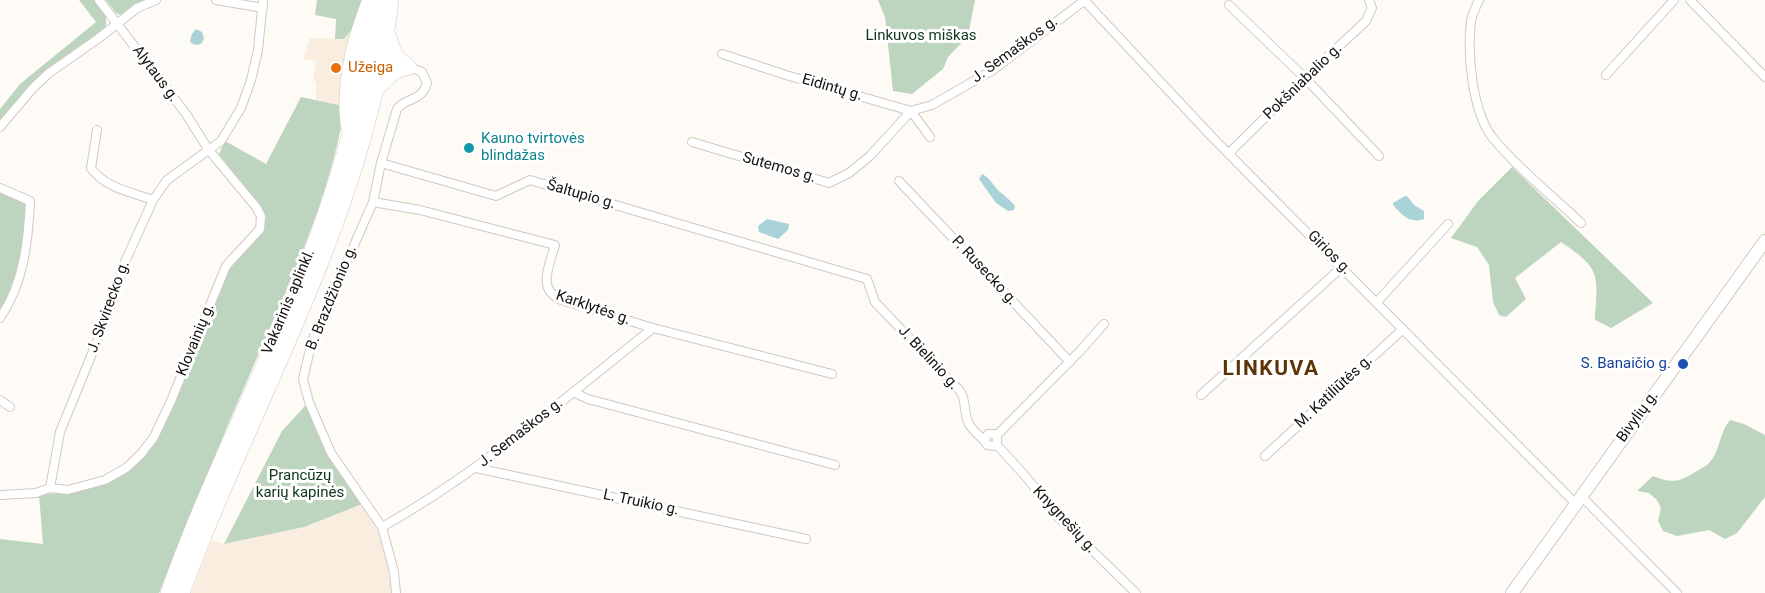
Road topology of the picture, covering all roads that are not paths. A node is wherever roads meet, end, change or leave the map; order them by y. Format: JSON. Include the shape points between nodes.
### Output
{"nodes":[{"id":1,"x":99,"y":0,"type":"edge"},
{"id":2,"x":156,"y":0,"type":"edge"},
{"id":3,"x":216,"y":0,"type":"edge"},
{"id":4,"x":370,"y":0,"type":"edge"},
{"id":5,"x":377,"y":0,"type":"edge"},
{"id":6,"x":391,"y":0,"type":"edge"},
{"id":7,"x":1084,"y":0,"type":"edge"},
{"id":8,"x":1479,"y":0,"type":"edge"},
{"id":9,"x":1674,"y":0,"type":"edge"},
{"id":10,"x":1690,"y":0,"type":"edge"},
{"id":11,"x":263,"y":4,"type":"edge"},
{"id":12,"x":1229,"y":4,"type":"dead end"},
{"id":13,"x":1371,"y":4,"type":"edge"},
{"id":14,"x":117,"y":23,"type":"junction"},
{"id":15,"x":386,"y":31,"type":"junction"},
{"id":16,"x":722,"y":54,"type":"dead end"},
{"id":17,"x":409,"y":68,"type":"junction"},
{"id":18,"x":1606,"y":75,"type":"dead end"},
{"id":19,"x":1765,"y":76,"type":"edge"},
{"id":20,"x":1305,"y":78,"type":"junction"},
{"id":21,"x":374,"y":90,"type":"junction"},
{"id":22,"x":911,"y":111,"type":"junction"},
{"id":23,"x":0,"y":127,"type":"edge"},
{"id":24,"x":97,"y":130,"type":"dead end"},
{"id":25,"x":349,"y":137,"type":"junction"},
{"id":26,"x":930,"y":137,"type":"dead end"},
{"id":27,"x":692,"y":142,"type":"dead end"},
{"id":28,"x":208,"y":149,"type":"junction"},
{"id":29,"x":1229,"y":153,"type":"junction"},
{"id":30,"x":1378,"y":156,"type":"dead end"},
{"id":31,"x":381,"y":163,"type":"junction"},
{"id":32,"x":899,"y":181,"type":"dead end"},
{"id":33,"x":0,"y":188,"type":"edge"},
{"id":34,"x":153,"y":200,"type":"junction"},
{"id":35,"x":373,"y":201,"type":"junction"},
{"id":36,"x":1581,"y":223,"type":"dead end"},
{"id":37,"x":1448,"y":224,"type":"dead end"},
{"id":38,"x":1765,"y":241,"type":"edge"},
{"id":39,"x":1342,"y":267,"type":"junction"},
{"id":40,"x":867,"y":279,"type":"joint"},
{"id":41,"x":1377,"y":302,"type":"junction"},
{"id":42,"x":0,"y":318,"type":"edge"},
{"id":43,"x":1104,"y":324,"type":"dead end"},
{"id":44,"x":653,"y":328,"type":"junction"},
{"id":45,"x":1403,"y":329,"type":"junction"},
{"id":46,"x":1070,"y":362,"type":"junction"},
{"id":47,"x":832,"y":374,"type":"dead end"},
{"id":48,"x":573,"y":392,"type":"junction"},
{"id":49,"x":1201,"y":395,"type":"dead end"},
{"id":50,"x":0,"y":400,"type":"edge"},
{"id":51,"x":10,"y":407,"type":"dead end"},
{"id":52,"x":985,"y":439,"type":"joint"},
{"id":53,"x":996,"y":440,"type":"junction"},
{"id":54,"x":1265,"y":456,"type":"dead end"},
{"id":55,"x":835,"y":465,"type":"dead end"},
{"id":56,"x":476,"y":468,"type":"junction"},
{"id":57,"x":50,"y":488,"type":"junction"},
{"id":58,"x":0,"y":495,"type":"edge"},
{"id":59,"x":1579,"y":500,"type":"junction"},
{"id":60,"x":382,"y":527,"type":"junction"},
{"id":61,"x":806,"y":539,"type":"dead end"},
{"id":62,"x":1516,"y":591,"type":"edge"},
{"id":63,"x":168,"y":593,"type":"edge"},
{"id":64,"x":182,"y":593,"type":"edge"},
{"id":65,"x":398,"y":593,"type":"edge"},
{"id":66,"x":1136,"y":593,"type":"edge"},
{"id":67,"x":1677,"y":593,"type":"edge"}],
"edges":[{"from":1,"to":14,"type":"street","name":"Alytaus g."},
{"from":2,"to":14,"type":"street"},
{"from":3,"to":11,"type":"street"},
{"from":4,"to":25,"type":"highway","via":[[356,38],[346,94]]},
{"from":5,"to":25,"type":"highway","name":"Vakarinis aplinkl."},
{"from":6,"to":15,"type":"highway","name":"Vakarinis aplinkl."},
{"from":7,"to":22,"type":"street","name":"J. Semaškos g.","via":[[993,70],[932,105]]},
{"from":7,"to":29,"type":"street","name":"Girios g."},
{"from":8,"to":36,"type":"street","via":[[1471,19],[1471,75],[1491,136]]},
{"from":9,"to":18,"type":"street"},
{"from":10,"to":19,"type":"street"},
{"from":11,"to":28,"type":"street","name":"J. Skvirecko g.","via":[[258,50],[241,108],[221,141]]},
{"from":12,"to":20,"type":"street"},
{"from":13,"to":20,"type":"street","name":"Pokšniabalio g.","via":[[1366,21]]},
{"from":14,"to":23,"type":"street","via":[[49,73]]},
{"from":14,"to":28,"type":"street","name":"Alytaus g."},
{"from":15,"to":17,"type":"highway","via":[[396,57]]},
{"from":15,"to":21,"type":"highway","name":"Vakarinis aplinkl."},
{"from":16,"to":22,"type":"street","name":"Eidintų g."},
{"from":17,"to":21,"type":"highway","via":[[395,71]]},
{"from":17,"to":31,"type":"street","via":[[422,72],[427,83],[421,95],[397,110]]},
{"from":20,"to":29,"type":"street","name":"Pokšniabalio g."},
{"from":20,"to":30,"type":"street"},
{"from":21,"to":64,"type":"highway","name":"Vakarinis aplinkl.","via":[[334,228]]},
{"from":22,"to":26,"type":"street"},
{"from":22,"to":27,"type":"street","name":"Sutemos g.","via":[[870,156],[830,183]]},
{"from":24,"to":34,"type":"street","via":[[91,168],[98,178]]},
{"from":25,"to":63,"type":"highway","name":"Vakarinis aplinkl.","via":[[305,267]]},
{"from":28,"to":34,"type":"street","name":"J. Skvirecko g.","via":[[167,180]]},
{"from":28,"to":57,"type":"street","name":"Klovainių g.","via":[[256,207],[261,216],[260,228],[225,266],[171,401],[141,454],[105,480],[68,490]]},
{"from":29,"to":39,"type":"street","name":"Girios g."},
{"from":31,"to":35,"type":"street","name":"B. Brazdžionio g."},
{"from":31,"to":40,"type":"street","name":"Šaltupio g.","via":[[496,196],[530,180]]},
{"from":32,"to":46,"type":"street","name":"P. Rusecko g."},
{"from":33,"to":42,"type":"street","via":[[30,201],[22,268]]},
{"from":34,"to":57,"type":"street","name":"J. Skvirecko g.","via":[[124,264],[109,312],[60,432]]},
{"from":35,"to":44,"type":"street","name":"Karklytės g.","via":[[555,245],[546,278],[552,296]]},
{"from":35,"to":60,"type":"street","name":"B. Brazdžionio g.","via":[[312,340],[303,379],[331,453]]},
{"from":37,"to":41,"type":"street"},
{"from":38,"to":59,"type":"street","name":"Bivylių g."},
{"from":39,"to":41,"type":"street","name":"Girios g."},
{"from":39,"to":49,"type":"street"},
{"from":40,"to":52,"type":"street","name":"J. Bielinio g.","via":[[875,302],[960,391],[968,424]]},
{"from":41,"to":45,"type":"street","name":"Girios g."},
{"from":43,"to":46,"type":"street"},
{"from":44,"to":47,"type":"street","name":"Karklytės g."},
{"from":44,"to":48,"type":"street","name":"J. Semaškos g."},
{"from":45,"to":54,"type":"street","name":"M. Katiliūtės g."},
{"from":45,"to":59,"type":"street","name":"Girios g."},
{"from":46,"to":53,"type":"street"},
{"from":48,"to":55,"type":"street"},
{"from":48,"to":56,"type":"street","name":"J. Semaškos g."},
{"from":50,"to":51,"type":"street"},
{"from":52,"to":53,"type":"street","name":"Knygnešių g.","via":[[989,446]]},
{"from":53,"to":66,"type":"street","name":"Knygnešių g.","via":[[1058,517]]},
{"from":56,"to":60,"type":"street","name":"J. Semaškos g."},
{"from":56,"to":61,"type":"street","name":"L. Truikio g."},
{"from":57,"to":58,"type":"street","via":[[36,493]]},
{"from":59,"to":62,"type":"street","name":"Bivylių g."},
{"from":59,"to":67,"type":"street","name":"Girios g."},
{"from":60,"to":65,"type":"street","name":"B. Brazdžionio g."}]}
